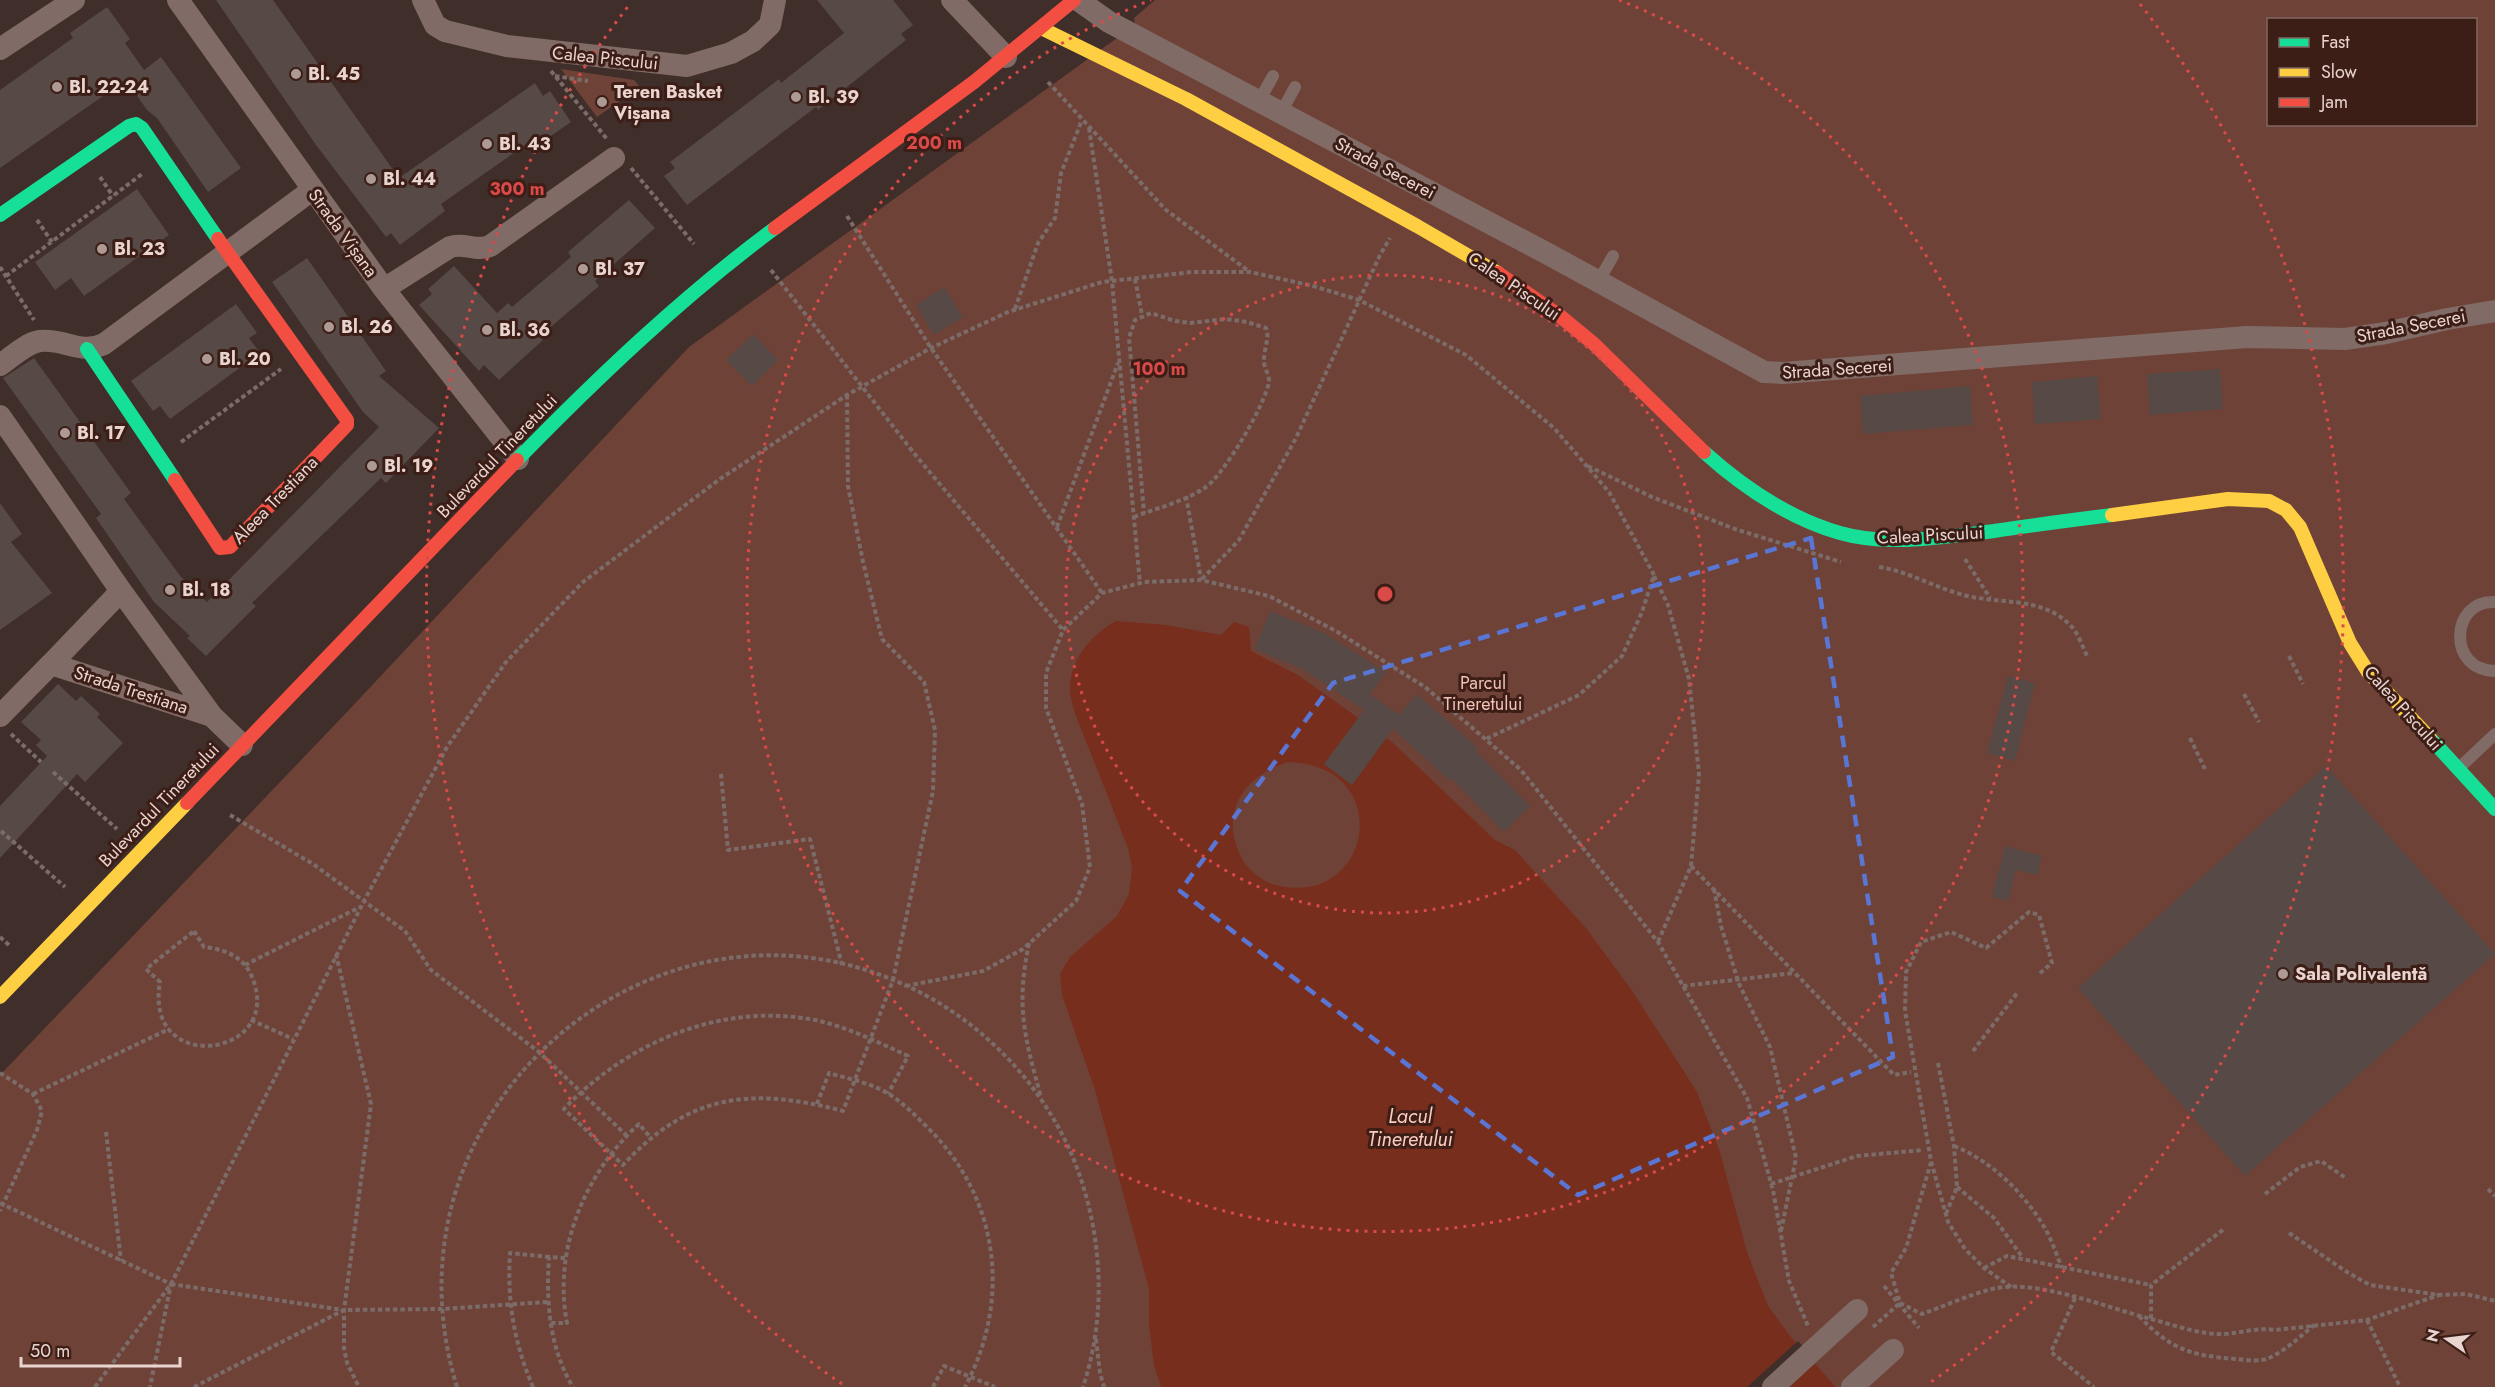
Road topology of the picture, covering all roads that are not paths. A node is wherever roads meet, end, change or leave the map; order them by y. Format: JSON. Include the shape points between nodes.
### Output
{"nodes":[{"id":1,"x":74,"y":0,"type":"edge"},
{"id":2,"x":178,"y":0,"type":"edge"},
{"id":3,"x":423,"y":0,"type":"edge"},
{"id":4,"x":775,"y":0,"type":"edge"},
{"id":5,"x":952,"y":0,"type":"edge"},
{"id":6,"x":1076,"y":0,"type":"edge"},
{"id":7,"x":1041,"y":28,"type":"junction"},
{"id":8,"x":0,"y":49,"type":"edge"},
{"id":9,"x":1006,"y":57,"type":"junction"},
{"id":10,"x":1273,"y":76,"type":"dead end"},
{"id":11,"x":1213,"y":77,"type":"junction"},
{"id":12,"x":1295,"y":87,"type":"dead end"},
{"id":13,"x":1259,"y":101,"type":"junction"},
{"id":14,"x":1198,"y":106,"type":"junction"},
{"id":15,"x":1281,"y":112,"type":"junction"},
{"id":16,"x":1303,"y":124,"type":"junction"},
{"id":17,"x":1287,"y":154,"type":"junction"},
{"id":18,"x":614,"y":158,"type":"dead end"},
{"id":19,"x":312,"y":190,"type":"junction"},
{"id":20,"x":0,"y":215,"type":"edge"},
{"id":21,"x":227,"y":252,"type":"junction"},
{"id":22,"x":1613,"y":256,"type":"dead end"},
{"id":23,"x":1598,"y":282,"type":"junction"},
{"id":24,"x":384,"y":289,"type":"junction"},
{"id":25,"x":2495,"y":311,"type":"edge"},
{"id":26,"x":87,"y":349,"type":"junction"},
{"id":27,"x":0,"y":365,"type":"edge"},
{"id":28,"x":0,"y":416,"type":"edge"},
{"id":29,"x":518,"y":459,"type":"junction"},
{"id":30,"x":121,"y":591,"type":"junction"},
{"id":31,"x":2495,"y":602,"type":"edge"},
{"id":32,"x":51,"y":664,"type":"junction"},
{"id":33,"x":2495,"y":671,"type":"edge"},
{"id":34,"x":212,"y":716,"type":"junction"},
{"id":35,"x":4,"y":723,"type":"edge"},
{"id":36,"x":2495,"y":734,"type":"edge"},
{"id":37,"x":242,"y":745,"type":"junction"},
{"id":38,"x":2458,"y":769,"type":"junction"},
{"id":39,"x":2495,"y":809,"type":"edge"},
{"id":40,"x":0,"y":997,"type":"edge"},
{"id":41,"x":1857,"y":1310,"type":"dead end"},
{"id":42,"x":1893,"y":1350,"type":"dead end"},
{"id":43,"x":1773,"y":1387,"type":"edge"},
{"id":44,"x":1852,"y":1387,"type":"edge"}],
"edges":[{"from":1,"to":8,"type":"street"},
{"from":2,"to":19,"type":"street","name":"Strada Vișana"},
{"from":3,"to":4,"type":"street","name":"Calea Piscului","via":[[438,27],[476,39],[534,50],[687,66],[730,53],[753,41],[770,25]]},
{"from":5,"to":9,"type":"street"},
{"from":6,"to":7,"type":"street","name":"Bulevardul Tineretului"},
{"from":6,"to":11,"type":"street","name":"Strada Secerei","via":[[1109,22]]},
{"from":7,"to":9,"type":"street","name":"Bulevardul Tineretului"},
{"from":7,"to":14,"type":"street","name":"Calea Piscului"},
{"from":9,"to":29,"type":"street","name":"Bulevardul Tineretului","via":[[750,247],[668,313]]},
{"from":10,"to":13,"type":"lane"},
{"from":11,"to":13,"type":"street","name":"Strada Secerei"},
{"from":11,"to":14,"type":"street"},
{"from":12,"to":15,"type":"lane"},
{"from":13,"to":15,"type":"street","name":"Strada Secerei"},
{"from":14,"to":17,"type":"street","name":"Calea Piscului"},
{"from":15,"to":16,"type":"street","name":"Strada Secerei"},
{"from":16,"to":17,"type":"street"},
{"from":16,"to":23,"type":"street","name":"Strada Secerei"},
{"from":17,"to":38,"type":"street","name":"Calea Piscului","via":[[1515,284],[1561,316],[1623,371],[1693,444],[1779,507],[1819,526],[1892,540],[1950,536],[2228,499],[2269,501],[2286,510],[2300,527],[2350,643],[2368,672]]},
{"from":18,"to":24,"type":"street","via":[[490,246],[455,246]]},
{"from":19,"to":21,"type":"street"},
{"from":19,"to":24,"type":"street","name":"Strada Vișana"},
{"from":20,"to":21,"type":"street","name":"Aleea Trestiana","via":[[136,124]]},
{"from":21,"to":26,"type":"street","via":[[120,333]]},
{"from":21,"to":26,"type":"street","name":"Aleea Trestiana","via":[[347,420],[230,547],[218,546]]},
{"from":22,"to":23,"type":"lane"},
{"from":23,"to":25,"type":"street","name":"Strada Secerei","via":[[1754,367],[1774,373],[2247,337],[2345,339]]},
{"from":24,"to":29,"type":"street","name":"Strada Vișana"},
{"from":26,"to":27,"type":"street","via":[[38,341]]},
{"from":28,"to":30,"type":"street"},
{"from":29,"to":37,"type":"street","name":"Bulevardul Tineretului"},
{"from":30,"to":32,"type":"street","name":"Strada Trestiana"},
{"from":30,"to":34,"type":"street"},
{"from":31,"to":33,"type":"lane","via":[[2474,608],[2459,633],[2468,660],[2479,668]]},
{"from":32,"to":34,"type":"street","name":"Strada Trestiana"},
{"from":32,"to":35,"type":"street","name":"Strada Trestiana"},
{"from":34,"to":37,"type":"street"},
{"from":36,"to":38,"type":"lane"},
{"from":37,"to":40,"type":"street","name":"Bulevardul Tineretului"},
{"from":38,"to":39,"type":"street","name":"Calea Piscului"},
{"from":41,"to":43,"type":"street","bridge":true},
{"from":42,"to":44,"type":"street","bridge":true}]}
